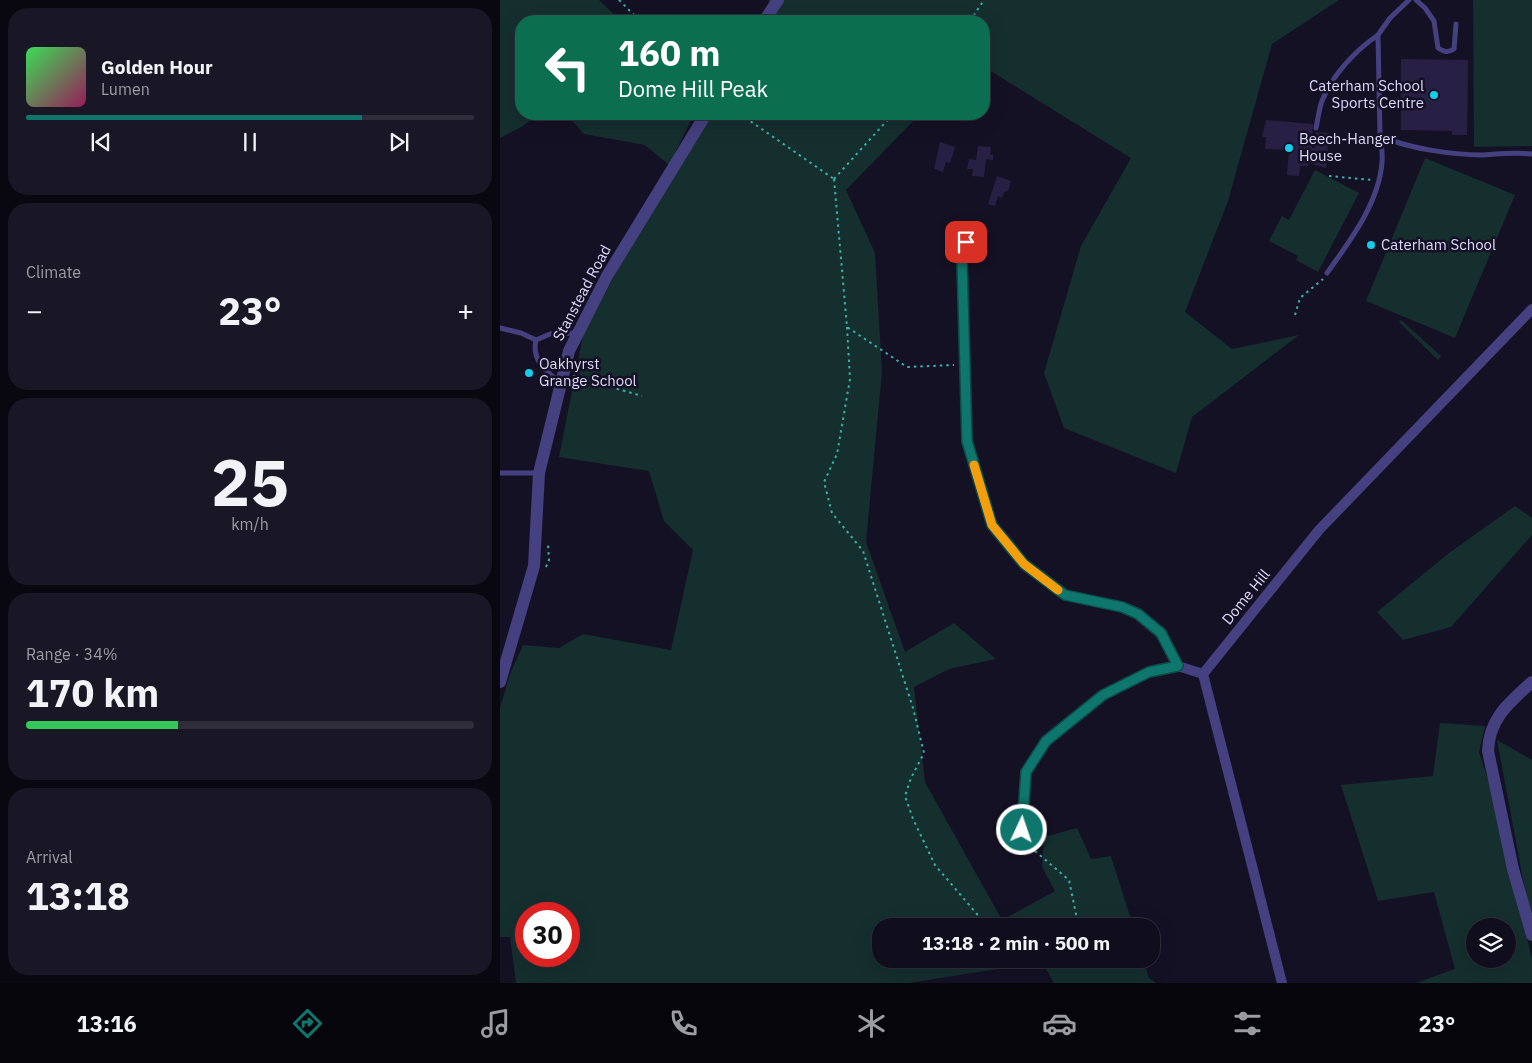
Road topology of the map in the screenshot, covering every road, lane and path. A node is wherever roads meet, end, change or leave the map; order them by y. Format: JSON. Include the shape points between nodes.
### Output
{"nodes":[{"id":1,"x":619,"y":0,"type":"edge"},
{"id":2,"x":778,"y":0,"type":"edge"},
{"id":3,"x":984,"y":0,"type":"edge"},
{"id":4,"x":1409,"y":0,"type":"edge"},
{"id":5,"x":1416,"y":0,"type":"edge"},
{"id":6,"x":634,"y":15,"type":"edge"},
{"id":7,"x":768,"y":15,"type":"edge"},
{"id":8,"x":974,"y":15,"type":"edge"},
{"id":9,"x":1456,"y":24,"type":"dead end"},
{"id":10,"x":1378,"y":35,"type":"junction"},
{"id":11,"x":702,"y":120,"type":"edge"},
{"id":12,"x":749,"y":120,"type":"edge"},
{"id":13,"x":887,"y":120,"type":"edge"},
{"id":14,"x":1316,"y":128,"type":"dead end"},
{"id":15,"x":1380,"y":135,"type":"junction"},
{"id":16,"x":1532,"y":154,"type":"edge"},
{"id":17,"x":1330,"y":176,"type":"dead end"},
{"id":18,"x":834,"y":178,"type":"junction"},
{"id":19,"x":1378,"y":180,"type":"junction"},
{"id":20,"x":966,"y":242,"type":"dead end"},
{"id":21,"x":1327,"y":273,"type":"joint"},
{"id":22,"x":1532,"y":309,"type":"edge"},
{"id":23,"x":1295,"y":315,"type":"dead end"},
{"id":24,"x":847,"y":327,"type":"junction"},
{"id":25,"x":500,"y":328,"type":"edge"},
{"id":26,"x":576,"y":333,"type":"junction"},
{"id":27,"x":536,"y":340,"type":"junction"},
{"id":28,"x":966,"y":365,"type":"junction"},
{"id":29,"x":563,"y":378,"type":"junction"},
{"id":30,"x":642,"y":396,"type":"dead end"},
{"id":31,"x":500,"y":473,"type":"edge"},
{"id":32,"x":538,"y":473,"type":"junction"},
{"id":33,"x":1178,"y":666,"type":"junction"},
{"id":34,"x":1203,"y":674,"type":"junction"},
{"id":35,"x":500,"y":682,"type":"edge"},
{"id":36,"x":1532,"y":682,"type":"edge"},
{"id":37,"x":1028,"y":844,"type":"joint"},
{"id":38,"x":980,"y":918,"type":"edge"},
{"id":39,"x":1077,"y":918,"type":"edge"},
{"id":40,"x":1532,"y":935,"type":"edge"},
{"id":41,"x":1282,"y":983,"type":"edge"}],
"edges":[{"from":1,"to":6,"type":"path"},
{"from":2,"to":7,"type":"street"},
{"from":3,"to":8,"type":"path"},
{"from":4,"to":10,"type":"lane"},
{"from":5,"to":9,"type":"lane","via":[[1431,15],[1438,48],[1443,52],[1454,49]]},
{"from":10,"to":14,"type":"lane","via":[[1330,85],[1321,102]]},
{"from":10,"to":15,"type":"lane"},
{"from":11,"to":26,"type":"street","name":"Stanstead Road"},
{"from":12,"to":18,"type":"path"},
{"from":13,"to":18,"type":"path"},
{"from":15,"to":16,"type":"lane","via":[[1427,148],[1464,153]]},
{"from":15,"to":19,"type":"lane","via":[[1382,162]]},
{"from":17,"to":19,"type":"path"},
{"from":18,"to":24,"type":"path"},
{"from":19,"to":21,"type":"lane","via":[[1354,235]]},
{"from":20,"to":28,"type":"street","via":[[962,261]]},
{"from":21,"to":23,"type":"path","via":[[1318,285],[1300,298]]},
{"from":22,"to":34,"type":"street","name":"Dome Hill","via":[[1319,530]]},
{"from":24,"to":28,"type":"path","via":[[907,367]]},
{"from":24,"to":38,"type":"path","via":[[850,380],[837,454],[824,482],[832,513],[863,551],[913,708],[924,753],[905,796],[912,819],[935,865]]},
{"from":25,"to":27,"type":"lane"},
{"from":26,"to":27,"type":"lane","via":[[550,334]]},
{"from":26,"to":29,"type":"street","name":"Stanstead Road"},
{"from":27,"to":29,"type":"lane","via":[[535,352],[540,363],[549,375]]},
{"from":28,"to":33,"type":"street","via":[[967,441],[992,525],[1024,564],[1065,595],[1122,607],[1138,614],[1161,633]]},
{"from":29,"to":30,"type":"path"},
{"from":29,"to":32,"type":"street","name":"Stanstead Road"},
{"from":31,"to":32,"type":"lane"},
{"from":32,"to":35,"type":"street","name":"Stanstead Road","via":[[534,566]]},
{"from":33,"to":34,"type":"street"},
{"from":33,"to":37,"type":"street","via":[[1149,672],[1103,695],[1046,741],[1026,772],[1022,830]]},
{"from":34,"to":41,"type":"street"},
{"from":36,"to":40,"type":"street","via":[[1504,707],[1494,721],[1488,751],[1513,869]]},
{"from":37,"to":39,"type":"path","via":[[1069,880]]}]}
